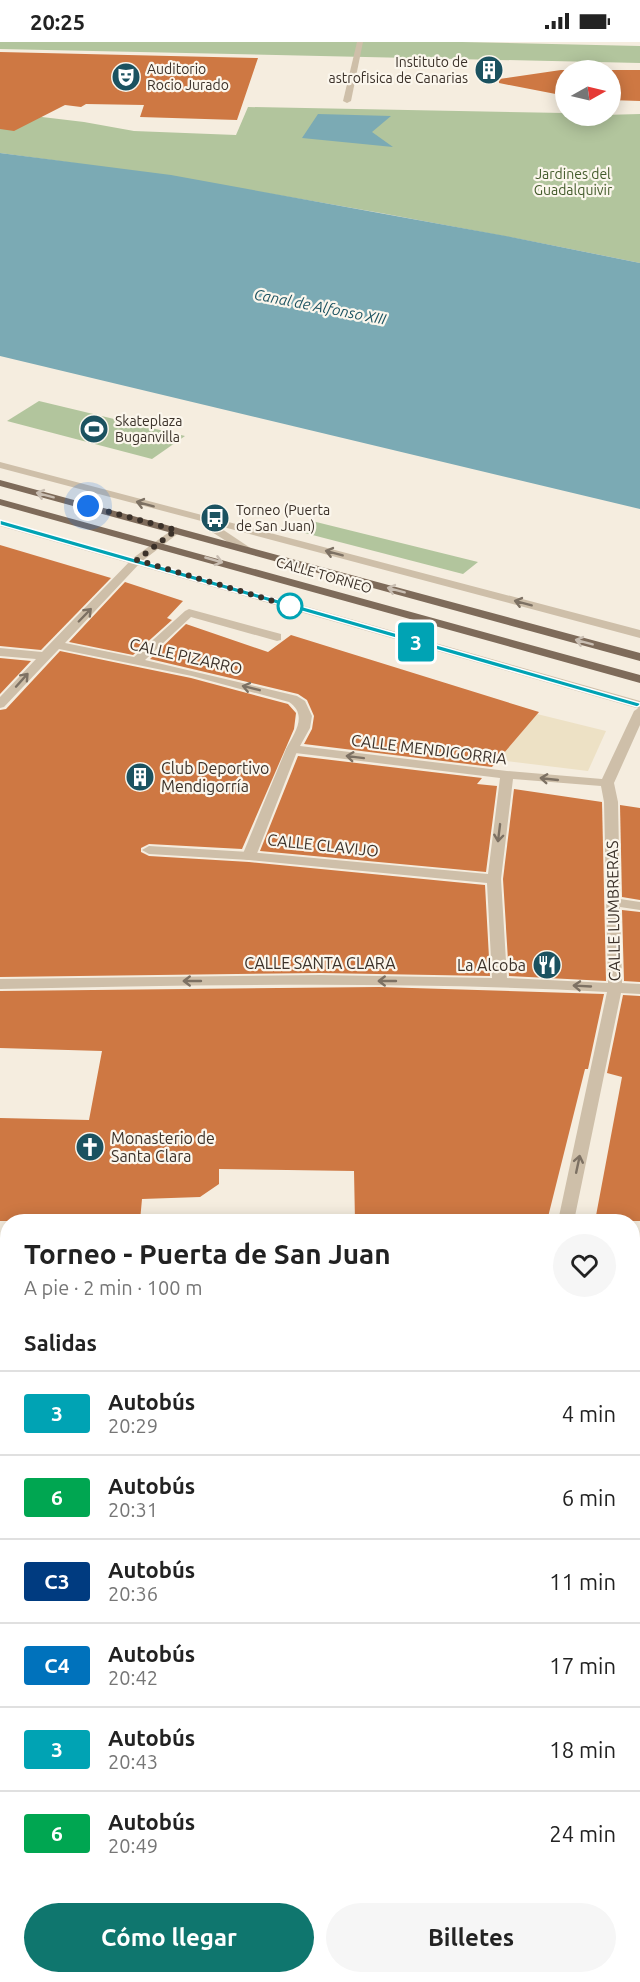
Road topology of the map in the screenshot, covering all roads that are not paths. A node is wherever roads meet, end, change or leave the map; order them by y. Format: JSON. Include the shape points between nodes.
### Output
{"nodes":[{"id":1,"x":360,"y":42,"type":"edge"},
{"id":2,"x":347,"y":101,"type":"dead end"},
{"id":3,"x":0,"y":465,"type":"edge"},
{"id":4,"x":0,"y":483,"type":"edge"},
{"id":5,"x":0,"y":502,"type":"edge"},
{"id":6,"x":196,"y":517,"type":"junction"},
{"id":7,"x":0,"y":523,"type":"edge"},
{"id":8,"x":176,"y":530,"type":"junction"},
{"id":9,"x":158,"y":544,"type":"junction"},
{"id":10,"x":246,"y":549,"type":"junction"},
{"id":11,"x":137,"y":560,"type":"junction"},
{"id":12,"x":640,"y":634,"type":"edge"},
{"id":13,"x":277,"y":637,"type":"dead end"},
{"id":14,"x":56,"y":645,"type":"junction"},
{"id":15,"x":0,"y":652,"type":"edge"},
{"id":16,"x":44,"y":656,"type":"junction"},
{"id":17,"x":640,"y":657,"type":"edge"},
{"id":18,"x":137,"y":660,"type":"junction"},
{"id":19,"x":640,"y":679,"type":"edge"},
{"id":20,"x":0,"y":704,"type":"edge"},
{"id":21,"x":640,"y":705,"type":"edge"},
{"id":22,"x":640,"y":711,"type":"edge"},
{"id":23,"x":292,"y":749,"type":"junction"},
{"id":24,"x":507,"y":775,"type":"junction"},
{"id":25,"x":607,"y":783,"type":"junction"},
{"id":26,"x":149,"y":850,"type":"dead end"},
{"id":27,"x":249,"y":855,"type":"junction"},
{"id":28,"x":494,"y":879,"type":"junction"},
{"id":29,"x":613,"y":902,"type":"junction"},
{"id":30,"x":640,"y":906,"type":"edge"},
{"id":31,"x":500,"y":981,"type":"junction"},
{"id":32,"x":0,"y":984,"type":"edge"},
{"id":33,"x":615,"y":987,"type":"junction"},
{"id":34,"x":640,"y":989,"type":"edge"},
{"id":35,"x":567,"y":1214,"type":"edge"}],
"edges":[{"from":1,"to":2,"type":"street"},
{"from":6,"to":3,"type":"street","one_way":true},
{"from":8,"to":4,"type":"main road","name":"CALLE TORNEO","one_way":true},
{"from":5,"to":9,"type":"main road","name":"CALLE TORNEO"},
{"from":6,"to":10,"type":"street"},
{"from":12,"to":6,"type":"street","one_way":true},
{"from":7,"to":11,"type":"street"},
{"from":8,"to":9,"type":"street"},
{"from":8,"to":10,"type":"main road","name":"CALLE TORNEO"},
{"from":9,"to":11,"type":"street"},
{"from":9,"to":19,"type":"main road","name":"CALLE TORNEO","one_way":true},
{"from":17,"to":10,"type":"main road","name":"CALLE TORNEO","one_way":true},
{"from":14,"to":11,"type":"street","one_way":true},
{"from":11,"to":21,"type":"street"},
{"from":13,"to":18,"type":"street","via":[[189,613]]},
{"from":14,"to":16,"type":"street"},
{"from":14,"to":18,"type":"street","name":"CALLE PIZARRO"},
{"from":15,"to":16,"type":"street"},
{"from":20,"to":16,"type":"street","one_way":true},
{"from":23,"to":18,"type":"street","name":"CALLE PIZARRO","one_way":true,"via":[[305,723],[305,708],[293,699]]},
{"from":22,"to":25,"type":"street"},
{"from":24,"to":23,"type":"street","name":"CALLE MENDIGORRIA","one_way":true},
{"from":23,"to":27,"type":"street"},
{"from":25,"to":24,"type":"street","name":"CALLE MENDIGORRIA","one_way":true},
{"from":24,"to":28,"type":"street","one_way":true},
{"from":25,"to":29,"type":"street","name":"CALLE LUMBRERAS","via":[[611,802]]},
{"from":26,"to":27,"type":"street","name":"CALLE CLAVIJO"},
{"from":27,"to":28,"type":"street","name":"CALLE CLAVIJO"},
{"from":28,"to":31,"type":"street"},
{"from":29,"to":30,"type":"street"},
{"from":29,"to":33,"type":"street","name":"CALLE LUMBRERAS"},
{"from":31,"to":32,"type":"street","name":"CALLE SANTA CLARA","one_way":true},
{"from":33,"to":31,"type":"street","name":"CALLE SANTA CLARA","one_way":true},
{"from":33,"to":34,"type":"street","name":"CALLE SANTA CLARA"},
{"from":35,"to":33,"type":"street","name":"CALLE LUMBRERAS","one_way":true}]}
